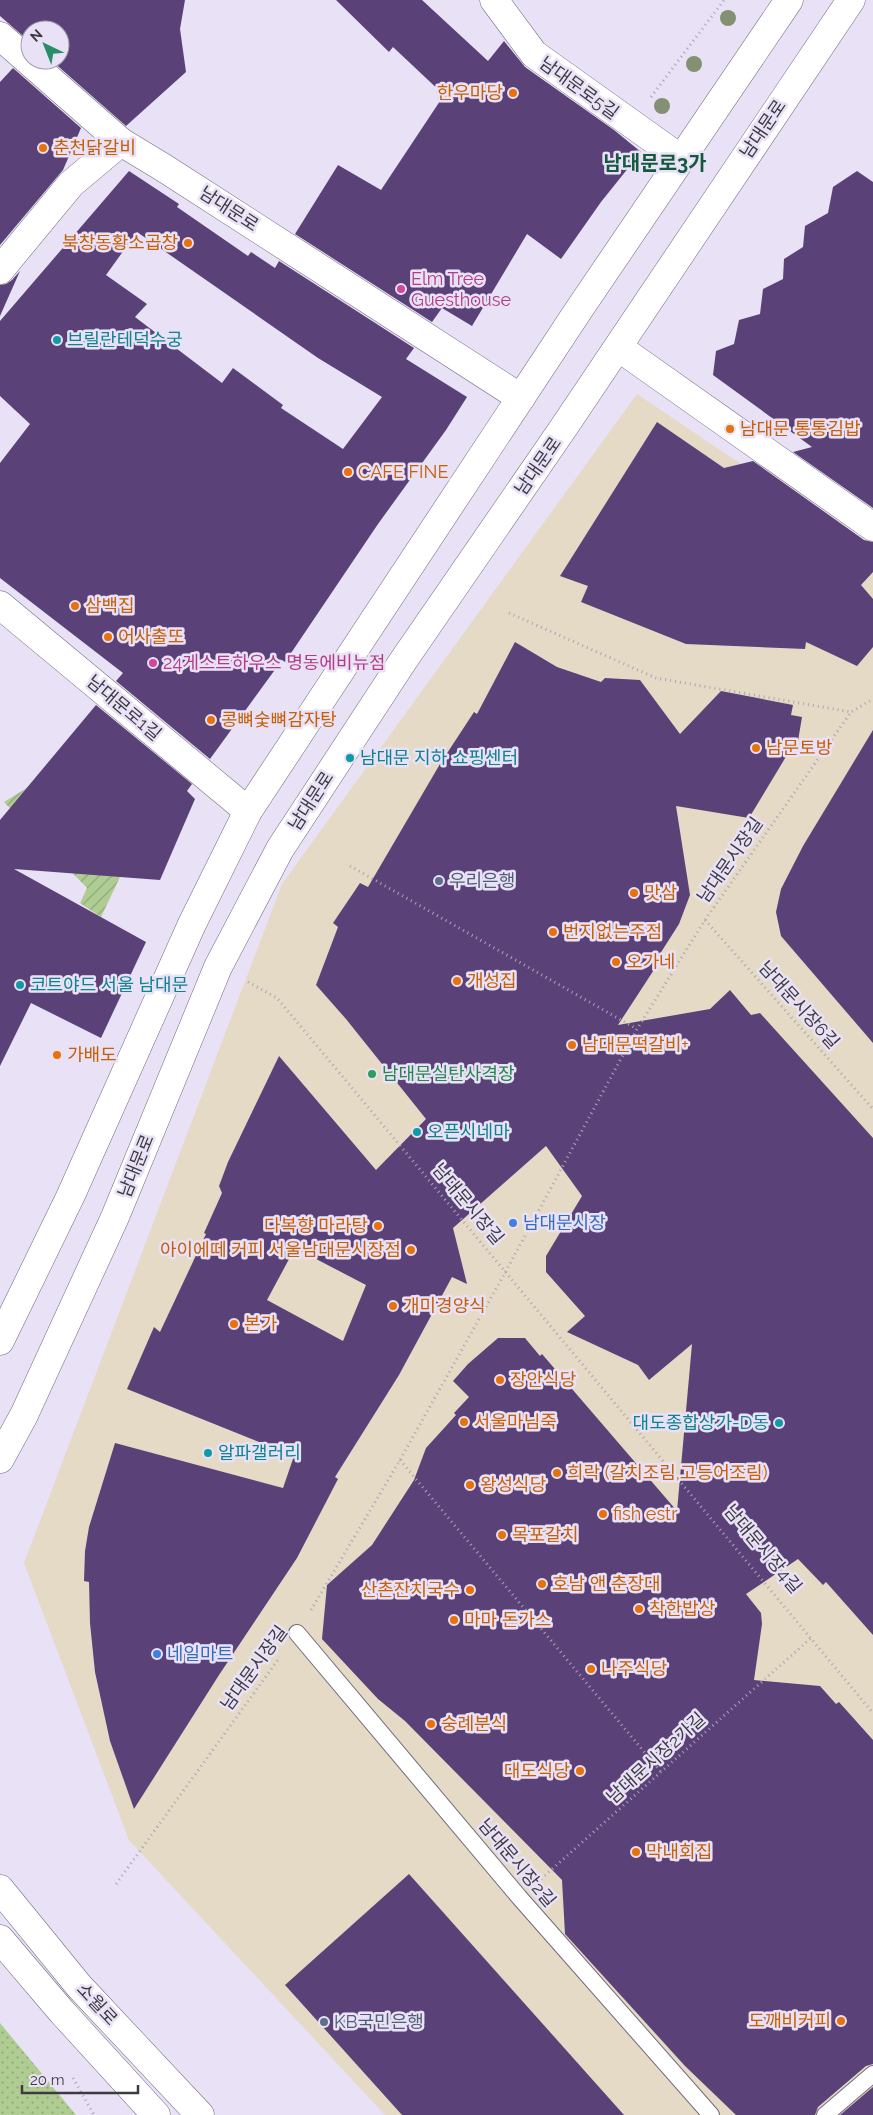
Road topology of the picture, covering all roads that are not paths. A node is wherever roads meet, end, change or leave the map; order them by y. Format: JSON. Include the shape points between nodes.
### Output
{"nodes":[{"id":1,"x":494,"y":0,"type":"edge"},
{"id":2,"x":789,"y":0,"type":"edge"},
{"id":3,"x":851,"y":0,"type":"edge"},
{"id":4,"x":0,"y":36,"type":"edge"},
{"id":5,"x":121,"y":142,"type":"junction"},
{"id":6,"x":680,"y":159,"type":"junction"},
{"id":7,"x":0,"y":270,"type":"edge"},
{"id":8,"x":618,"y":347,"type":"junction"},
{"id":9,"x":521,"y":398,"type":"junction"},
{"id":10,"x":873,"y":527,"type":"edge"},
{"id":11,"x":0,"y":605,"type":"edge"},
{"id":12,"x":248,"y":811,"type":"junction"},
{"id":13,"x":0,"y":1341,"type":"edge"},
{"id":14,"x":0,"y":1459,"type":"edge"},
{"id":15,"x":297,"y":1633,"type":"road end"},
{"id":16,"x":0,"y":1889,"type":"edge"},
{"id":17,"x":0,"y":1938,"type":"edge"},
{"id":18,"x":873,"y":2074,"type":"edge"},
{"id":19,"x":156,"y":2115,"type":"edge"},
{"id":20,"x":200,"y":2115,"type":"edge"},
{"id":21,"x":711,"y":2115,"type":"edge"},
{"id":22,"x":825,"y":2115,"type":"edge"}],
"edges":[{"from":1,"to":6,"type":"main road","name":"남대문로5길","via":[[534,54]]},
{"from":2,"to":6,"type":"main road"},
{"from":3,"to":8,"type":"main road","name":"남대문로"},
{"from":4,"to":5,"type":"main road","name":"남대문로"},
{"from":5,"to":7,"type":"main road","via":[[71,184]]},
{"from":5,"to":9,"type":"main road","name":"남대문로"},
{"from":6,"to":9,"type":"main road"},
{"from":8,"to":10,"type":"main road"},
{"from":8,"to":14,"type":"main road","name":"남대문로","via":[[280,849],[218,966],[115,1217],[24,1415]]},
{"from":9,"to":12,"type":"main road"},
{"from":11,"to":12,"type":"main road","name":"남대문로1길"},
{"from":12,"to":13,"type":"main road","via":[[192,924],[71,1195]]},
{"from":15,"to":21,"type":"lane","name":"남대문시장2길","via":[[519,1897]]},
{"from":16,"to":20,"type":"main road","name":"소월로","via":[[79,1986]]},
{"from":17,"to":19,"type":"main road","name":"소월로"},
{"from":18,"to":22,"type":"lane"}]}
